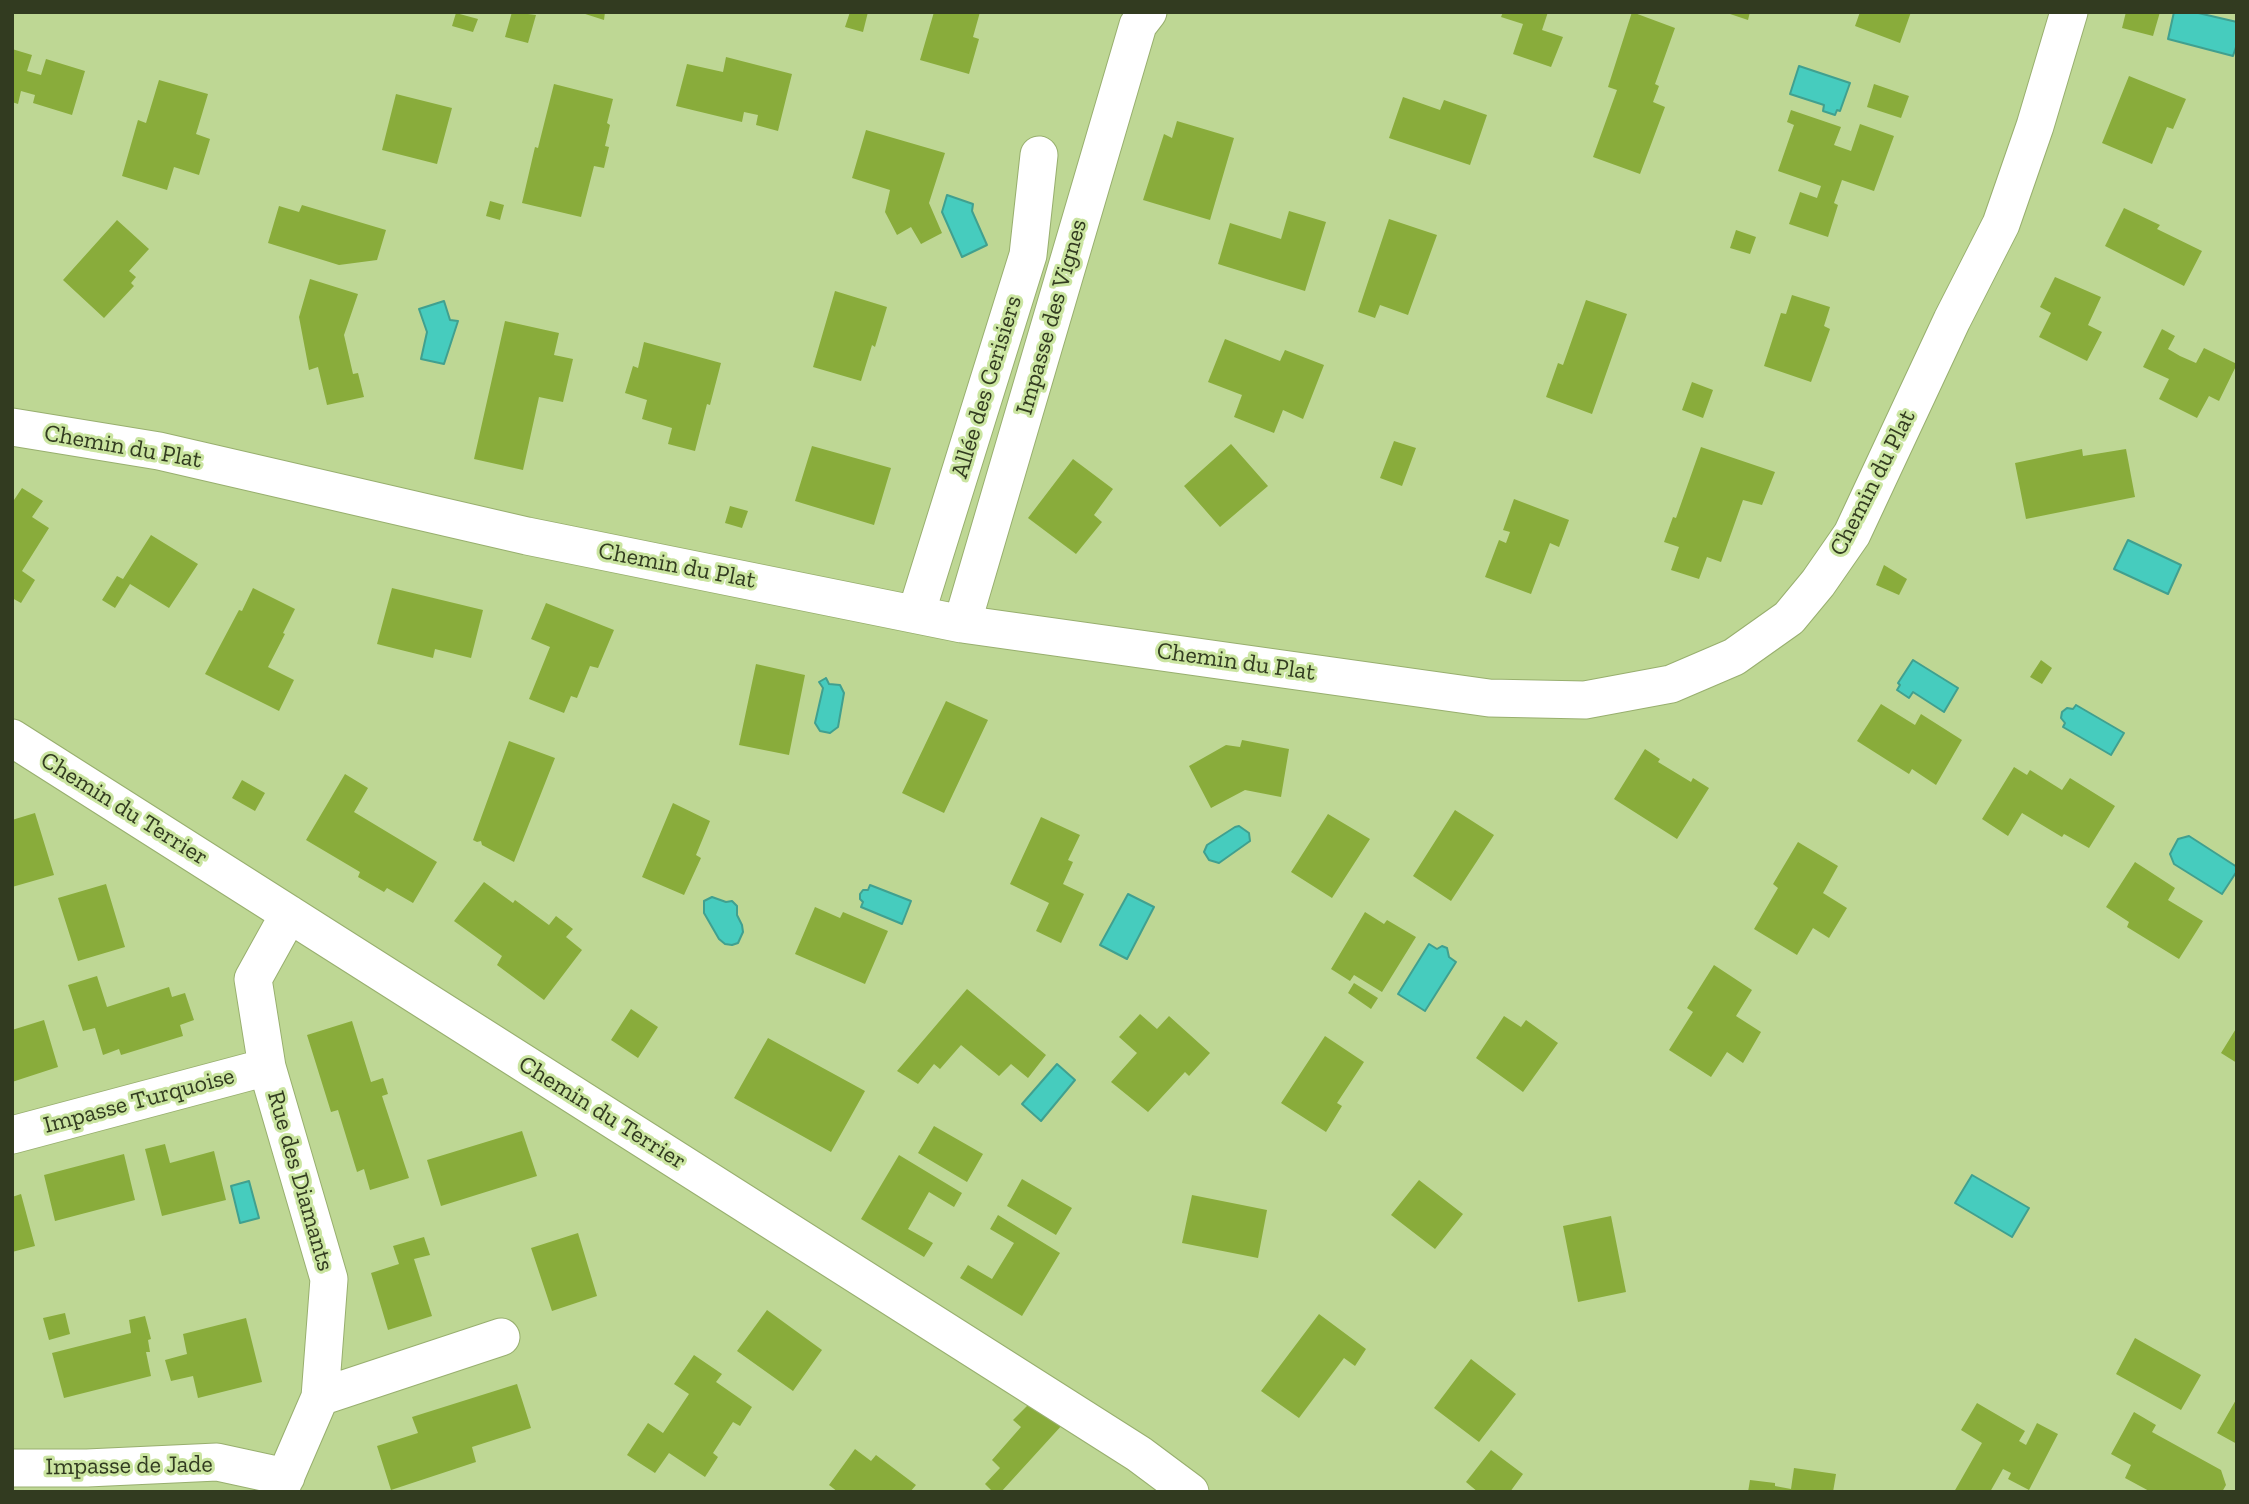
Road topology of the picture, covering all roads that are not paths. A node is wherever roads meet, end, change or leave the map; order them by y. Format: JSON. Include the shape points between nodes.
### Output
{"nodes":[{"id":1,"x":1148,"y":12,"type":"edge"},
{"id":2,"x":2069,"y":12,"type":"edge"},
{"id":3,"x":1039,"y":155,"type":"dead end"},
{"id":4,"x":12,"y":427,"type":"edge"},
{"id":5,"x":916,"y":614,"type":"junction"},
{"id":6,"x":962,"y":624,"type":"junction"},
{"id":7,"x":12,"y":738,"type":"edge"},
{"id":8,"x":289,"y":914,"type":"junction"},
{"id":9,"x":267,"y":1067,"type":"junction"},
{"id":10,"x":12,"y":1135,"type":"edge"},
{"id":11,"x":501,"y":1336,"type":"dead end"},
{"id":12,"x":320,"y":1397,"type":"junction"},
{"id":13,"x":12,"y":1468,"type":"edge"},
{"id":14,"x":282,"y":1484,"type":"edge"},
{"id":15,"x":1181,"y":1488,"type":"edge"}],
"edges":[{"from":1,"to":6,"type":"street","name":"Impasse des Vignes","via":[[1138,25]]},
{"from":2,"to":6,"type":"street","name":"Chemin du Plat","via":[[2001,225],[1852,534],[1789,618],[1734,657],[1671,684],[1585,700],[1489,698]]},
{"from":3,"to":5,"type":"street","name":"Allée des Cerisiers","via":[[1028,255]]},
{"from":4,"to":5,"type":"street","name":"Chemin du Plat","via":[[159,451],[527,536]]},
{"from":5,"to":6,"type":"street","name":"Chemin du Plat"},
{"from":7,"to":8,"type":"street","name":"Chemin du Terrier"},
{"from":8,"to":9,"type":"street","name":"Rue des Diamants","via":[[253,979]]},
{"from":8,"to":15,"type":"street","name":"Chemin du Terrier","via":[[1139,1454]]},
{"from":9,"to":10,"type":"street","name":"Impasse Turquoise"},
{"from":9,"to":12,"type":"street","name":"Rue des Diamants","via":[[329,1279]]},
{"from":11,"to":12,"type":"street"},
{"from":12,"to":14,"type":"street","name":"Rue des Diamants"},
{"from":13,"to":14,"type":"street","name":"Impasse de Jade","via":[[217,1462]]}]}
